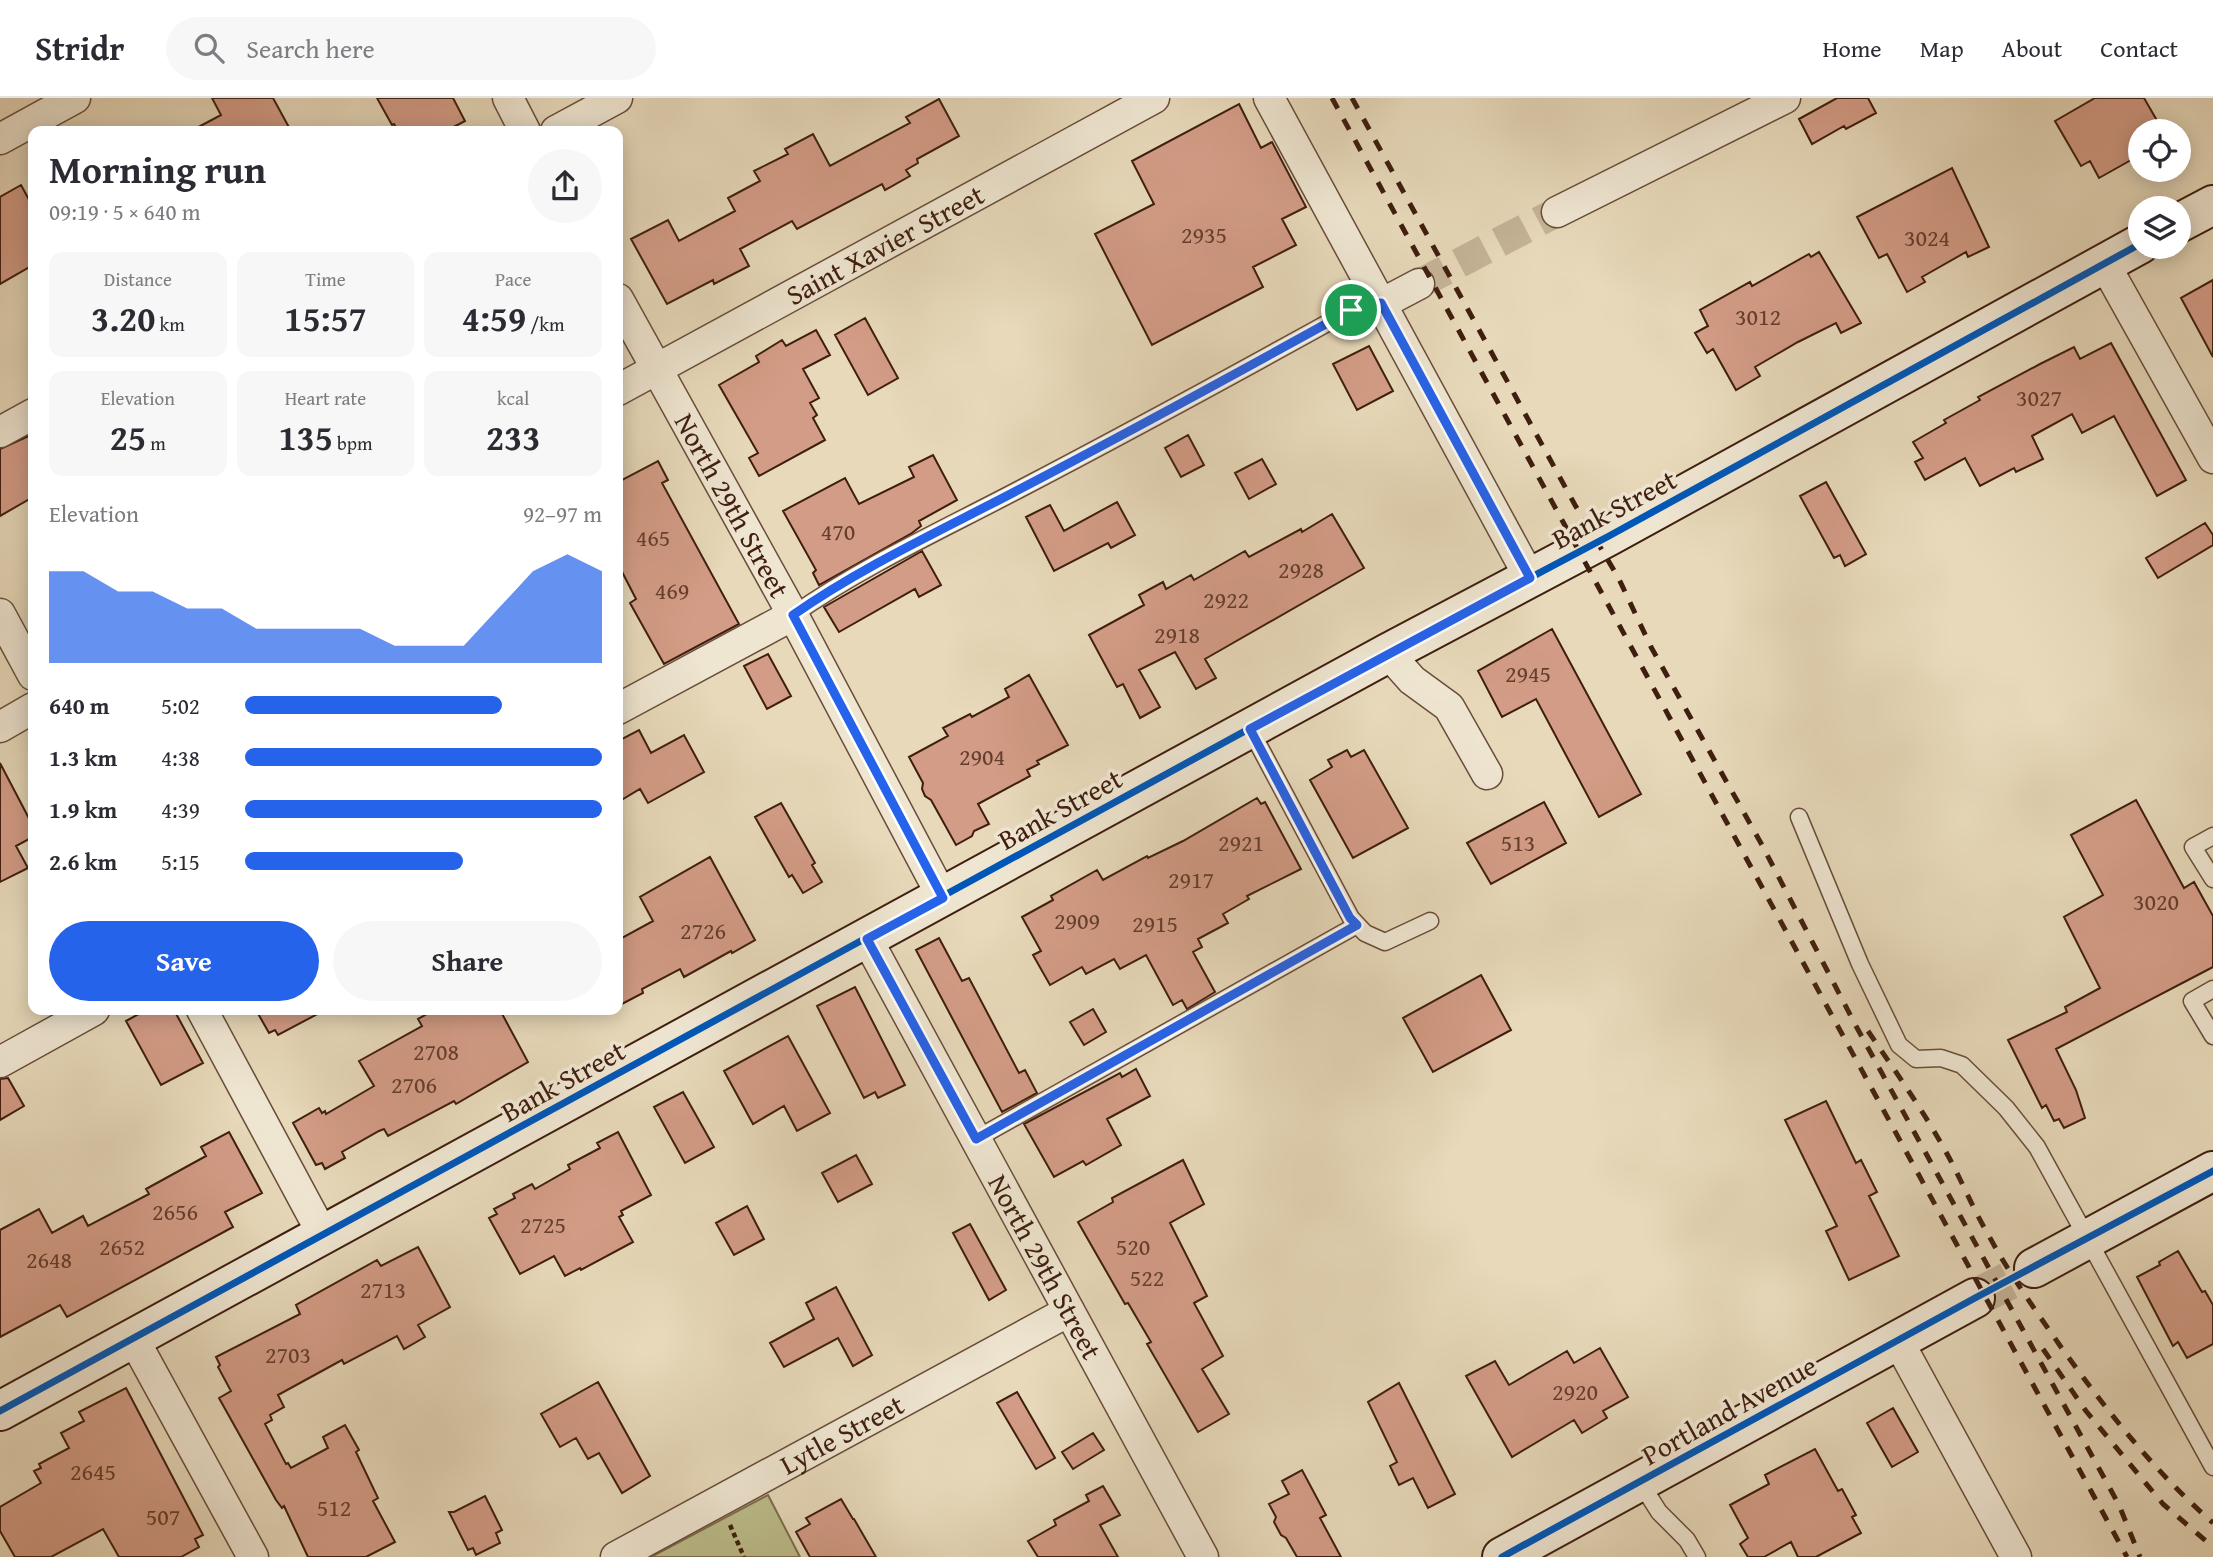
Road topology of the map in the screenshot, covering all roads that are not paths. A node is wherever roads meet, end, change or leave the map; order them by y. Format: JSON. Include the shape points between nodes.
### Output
{"nodes":[{"id":1,"x":75,"y":98,"type":"edge"},
{"id":2,"x":508,"y":98,"type":"edge"},
{"id":3,"x":617,"y":98,"type":"edge"},
{"id":4,"x":1154,"y":98,"type":"edge"},
{"id":5,"x":1269,"y":98,"type":"edge"},
{"id":6,"x":1785,"y":98,"type":"edge"},
{"id":7,"x":523,"y":126,"type":"edge"},
{"id":8,"x":565,"y":126,"type":"edge"},
{"id":9,"x":2,"y":134,"type":"edge"},
{"id":10,"x":2213,"y":205,"type":"edge"},
{"id":11,"x":1557,"y":212,"type":"tunnel mouth"},
{"id":12,"x":2191,"y":217,"type":"edge"},
{"id":13,"x":2128,"y":250,"type":"edge"},
{"id":14,"x":2104,"y":263,"type":"junction"},
{"id":15,"x":1419,"y":284,"type":"tunnel mouth"},
{"id":16,"x":1381,"y":303,"type":"junction"},
{"id":17,"x":623,"y":308,"type":"edge"},
{"id":18,"x":656,"y":369,"type":"junction"},
{"id":19,"x":623,"y":387,"type":"edge"},
{"id":20,"x":28,"y":417,"type":"edge"},
{"id":21,"x":0,"y":432,"type":"edge"},
{"id":22,"x":2213,"y":458,"type":"edge"},
{"id":23,"x":1530,"y":578,"type":"junction"},
{"id":24,"x":0,"y":614,"type":"edge"},
{"id":25,"x":793,"y":615,"type":"junction"},
{"id":26,"x":1388,"y":653,"type":"junction"},
{"id":27,"x":28,"y":666,"type":"edge"},
{"id":28,"x":623,"y":706,"type":"edge"},
{"id":29,"x":28,"y":711,"type":"edge"},
{"id":30,"x":0,"y":727,"type":"edge"},
{"id":31,"x":1250,"y":729,"type":"junction"},
{"id":32,"x":1486,"y":774,"type":"dead end"},
{"id":33,"x":1799,"y":817,"type":"dead end"},
{"id":34,"x":2213,"y":836,"type":"edge"},
{"id":35,"x":2213,"y":879,"type":"edge"},
{"id":36,"x":943,"y":898,"type":"junction"},
{"id":37,"x":1430,"y":922,"type":"dead end"},
{"id":38,"x":1357,"y":925,"type":"junction"},
{"id":39,"x":867,"y":939,"type":"junction"},
{"id":40,"x":2213,"y":989,"type":"edge"},
{"id":41,"x":85,"y":1015,"type":"edge"},
{"id":42,"x":205,"y":1015,"type":"edge"},
{"id":43,"x":2213,"y":1036,"type":"edge"},
{"id":44,"x":0,"y":1062,"type":"edge"},
{"id":45,"x":976,"y":1139,"type":"junction"},
{"id":46,"x":2213,"y":1171,"type":"edge"},
{"id":47,"x":323,"y":1235,"type":"junction"},
{"id":48,"x":2089,"y":1238,"type":"junction"},
{"id":49,"x":2034,"y":1268,"type":"tunnel mouth"},
{"id":50,"x":1975,"y":1298,"type":"tunnel mouth"},
{"id":51,"x":1069,"y":1311,"type":"junction"},
{"id":52,"x":134,"y":1338,"type":"junction"},
{"id":53,"x":1898,"y":1340,"type":"junction"},
{"id":54,"x":0,"y":1411,"type":"edge"},
{"id":55,"x":2213,"y":1467,"type":"edge"},
{"id":56,"x":1640,"y":1482,"type":"junction"},
{"id":57,"x":253,"y":1557,"type":"edge"},
{"id":58,"x":616,"y":1557,"type":"edge"},
{"id":59,"x":1203,"y":1557,"type":"edge"},
{"id":60,"x":1502,"y":1557,"type":"edge"},
{"id":61,"x":1698,"y":1557,"type":"edge"},
{"id":62,"x":2016,"y":1557,"type":"edge"}],
"edges":[{"from":1,"to":9,"type":"street"},
{"from":2,"to":7,"type":"street"},
{"from":3,"to":8,"type":"street"},
{"from":4,"to":18,"type":"street","name":"Saint Xavier Street"},
{"from":5,"to":16,"type":"street"},
{"from":6,"to":11,"type":"street"},
{"from":10,"to":12,"type":"street"},
{"from":13,"to":14,"type":"street","name":"Bank Street"},
{"from":14,"to":22,"type":"street"},
{"from":14,"to":23,"type":"street","name":"Bank Street"},
{"from":15,"to":16,"type":"street"},
{"from":16,"to":23,"type":"street"},
{"from":16,"to":25,"type":"lane","via":[[1351,310],[908,548]]},
{"from":17,"to":18,"type":"street","name":"North 29th Street"},
{"from":18,"to":19,"type":"street","name":"Saint Xavier Street"},
{"from":18,"to":25,"type":"street","name":"North 29th Street"},
{"from":20,"to":21,"type":"street"},
{"from":23,"to":26,"type":"street","name":"Bank Street"},
{"from":24,"to":27,"type":"street"},
{"from":25,"to":28,"type":"street"},
{"from":25,"to":36,"type":"street","name":"North 29th Street"},
{"from":26,"to":31,"type":"street","name":"Bank Street"},
{"from":26,"to":32,"type":"street","via":[[1412,680],[1449,707]]},
{"from":29,"to":30,"type":"street"},
{"from":31,"to":36,"type":"street","name":"Bank Street"},
{"from":31,"to":38,"type":"lane"},
{"from":33,"to":48,"type":"lane","via":[[1899,1045],[1916,1059],[1941,1058],[1962,1065],[2006,1108],[2037,1147]]},
{"from":34,"to":35,"type":"lane","via":[[2193,847]]},
{"from":36,"to":39,"type":"street","name":"Bank Street"},
{"from":37,"to":38,"type":"lane","via":[[1385,942]]},
{"from":38,"to":45,"type":"lane"},
{"from":39,"to":45,"type":"street","name":"North 29th Street"},
{"from":39,"to":47,"type":"street","name":"Bank Street"},
{"from":40,"to":43,"type":"lane","via":[[2192,1001]]},
{"from":41,"to":44,"type":"street"},
{"from":42,"to":47,"type":"street"},
{"from":45,"to":51,"type":"street","name":"North 29th Street"},
{"from":46,"to":48,"type":"street"},
{"from":47,"to":52,"type":"street","name":"Bank Street"},
{"from":48,"to":49,"type":"street"},
{"from":48,"to":55,"type":"lane"},
{"from":50,"to":53,"type":"street","name":"Portland Avenue"},
{"from":51,"to":58,"type":"street","name":"Lytle Street"},
{"from":51,"to":59,"type":"street","name":"North 29th Street"},
{"from":52,"to":54,"type":"street","name":"Bank Street"},
{"from":52,"to":57,"type":"street"},
{"from":53,"to":56,"type":"street","name":"Portland Avenue"},
{"from":53,"to":62,"type":"street"},
{"from":56,"to":60,"type":"street","name":"Portland Avenue"},
{"from":56,"to":61,"type":"lane"}]}
